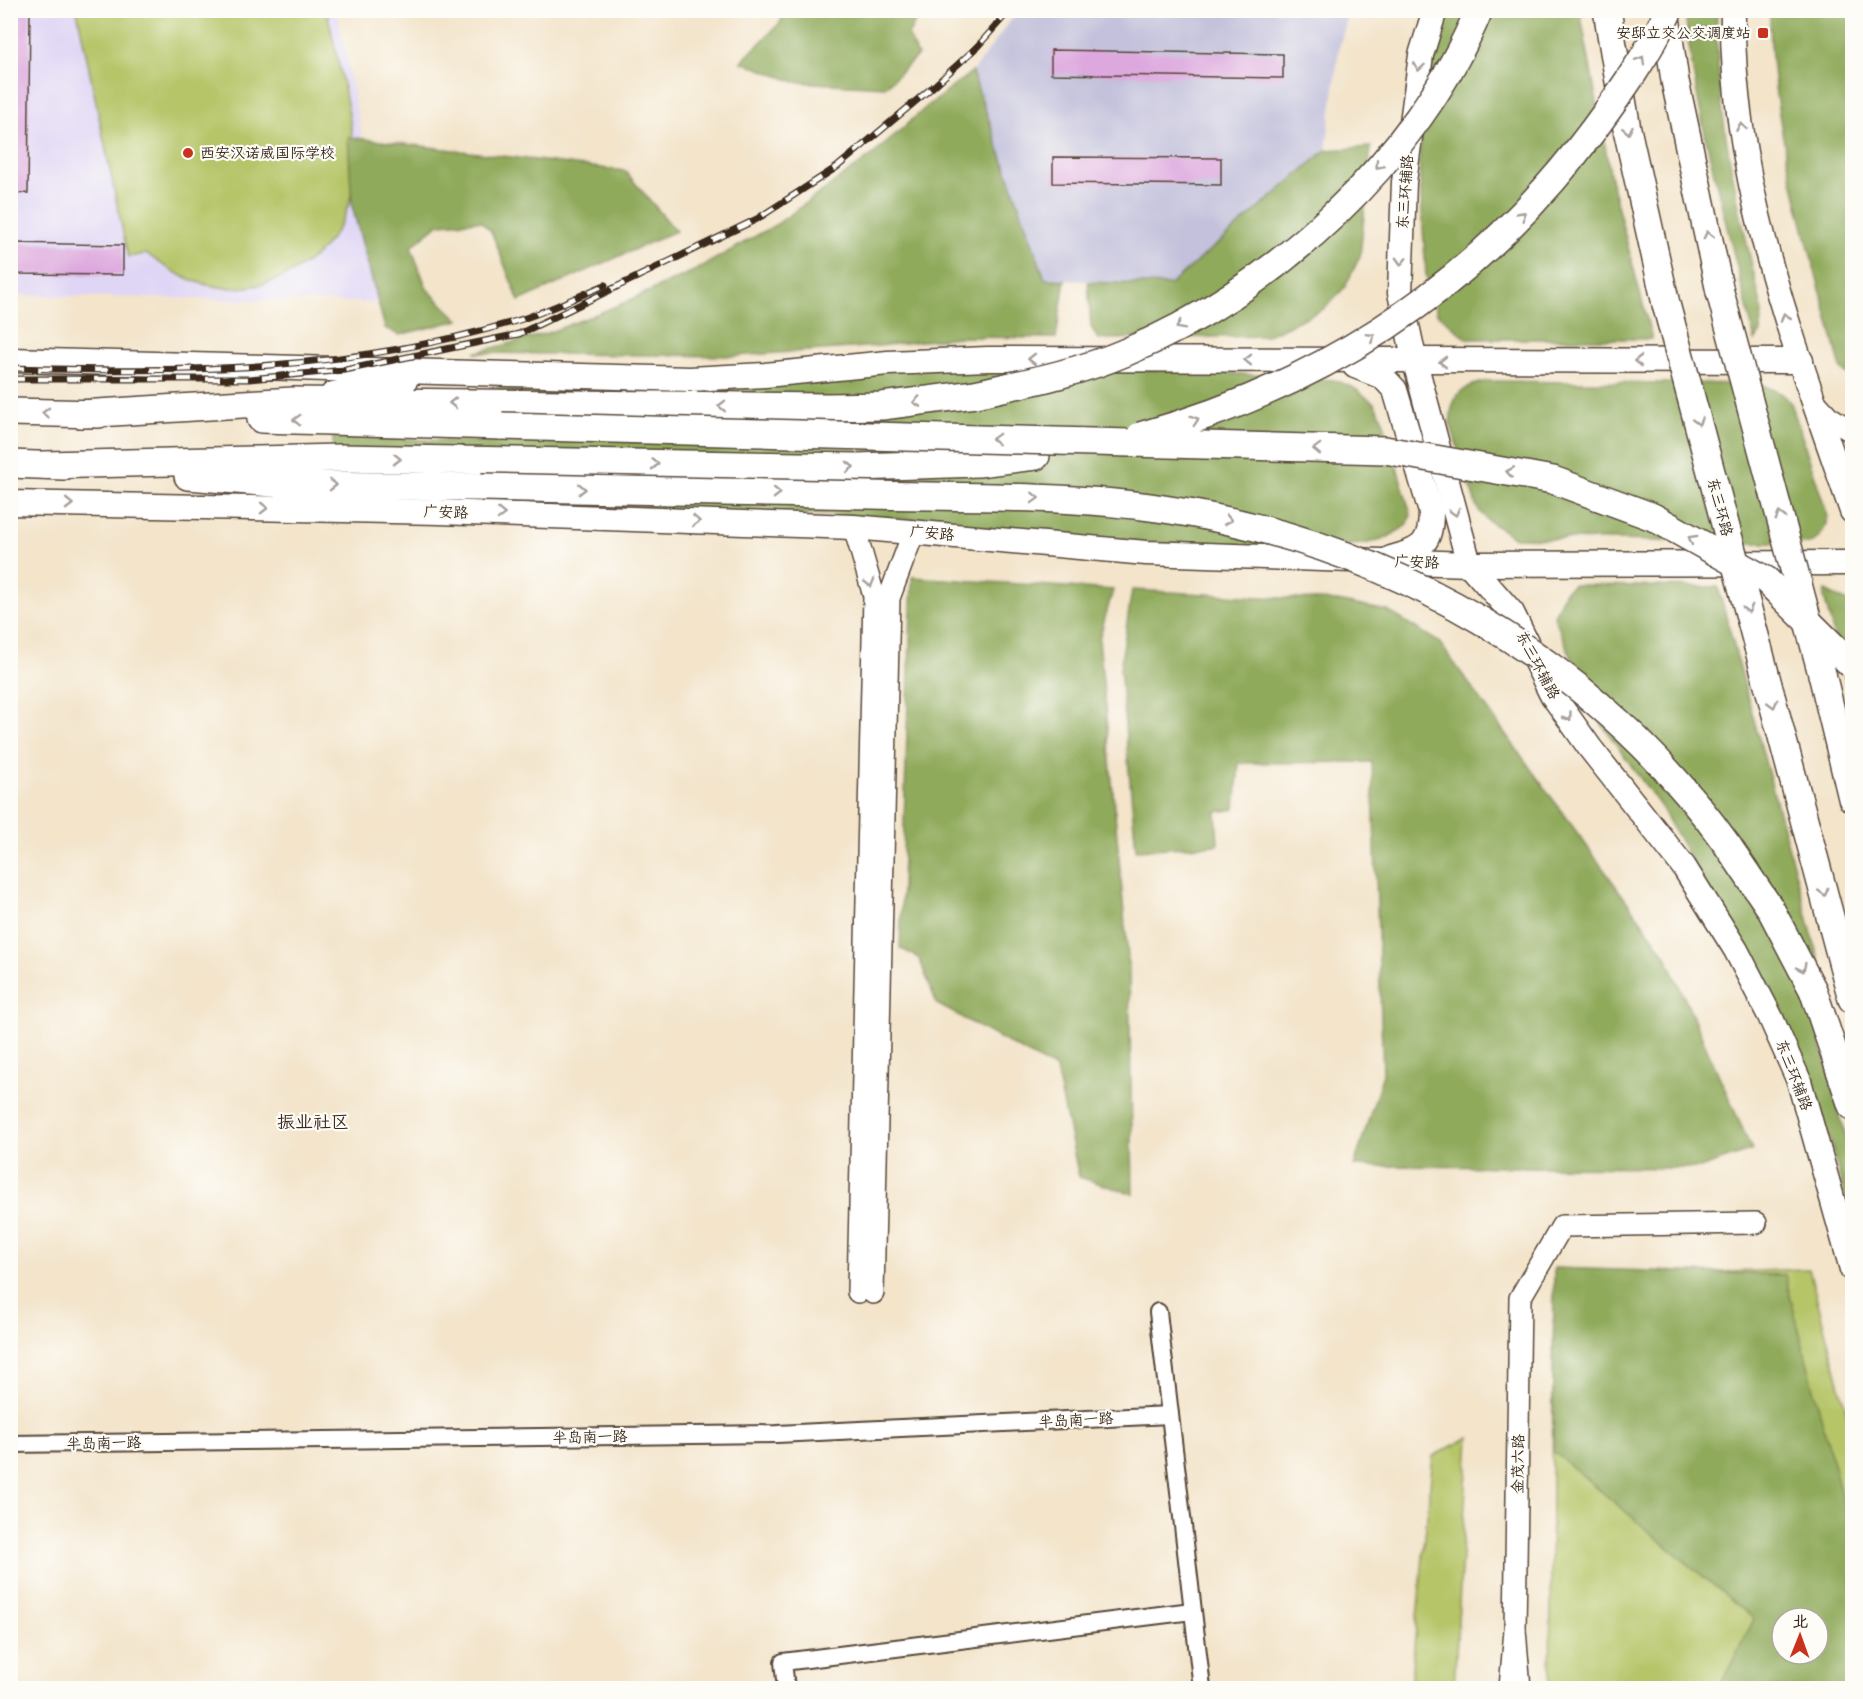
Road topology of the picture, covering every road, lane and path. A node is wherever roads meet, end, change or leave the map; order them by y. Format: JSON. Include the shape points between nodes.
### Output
{"nodes":[{"id":1,"x":1435,"y":10,"type":"edge"},
{"id":2,"x":1479,"y":10,"type":"edge"},
{"id":3,"x":1607,"y":10,"type":"edge"},
{"id":4,"x":1667,"y":10,"type":"edge"},
{"id":5,"x":1733,"y":10,"type":"edge"},
{"id":6,"x":10,"y":360,"type":"edge"},
{"id":7,"x":1338,"y":361,"type":"junction"},
{"id":8,"x":1801,"y":361,"type":"junction"},
{"id":9,"x":1415,"y":362,"type":"junction"},
{"id":10,"x":455,"y":373,"type":"junction"},
{"id":11,"x":293,"y":401,"type":"junction"},
{"id":12,"x":1814,"y":401,"type":"junction"},
{"id":13,"x":10,"y":412,"type":"edge"},
{"id":14,"x":81,"y":414,"type":"junction"},
{"id":15,"x":507,"y":414,"type":"junction"},
{"id":16,"x":1852,"y":432,"type":"edge"},
{"id":17,"x":10,"y":464,"type":"edge"},
{"id":18,"x":45,"y":465,"type":"junction"},
{"id":19,"x":10,"y":503,"type":"edge"},
{"id":20,"x":1852,"y":511,"type":"edge"},
{"id":21,"x":854,"y":527,"type":"junction"},
{"id":22,"x":914,"y":531,"type":"junction"},
{"id":23,"x":1380,"y":561,"type":"junction"},
{"id":24,"x":1852,"y":563,"type":"edge"},
{"id":25,"x":1469,"y":564,"type":"junction"},
{"id":26,"x":1852,"y":665,"type":"edge"},
{"id":27,"x":1852,"y":798,"type":"edge"},
{"id":28,"x":1852,"y":999,"type":"edge"},
{"id":29,"x":1852,"y":1106,"type":"edge"},
{"id":30,"x":1756,"y":1223,"type":"dead end"},
{"id":31,"x":1852,"y":1269,"type":"edge"},
{"id":32,"x":1158,"y":1312,"type":"dead end"},
{"id":33,"x":1170,"y":1415,"type":"junction"},
{"id":34,"x":10,"y":1444,"type":"edge"},
{"id":35,"x":1192,"y":1611,"type":"junction"},
{"id":36,"x":1515,"y":1630,"type":"junction"},
{"id":37,"x":786,"y":1689,"type":"edge"},
{"id":38,"x":1202,"y":1689,"type":"edge"},
{"id":39,"x":1510,"y":1689,"type":"edge"},
{"id":40,"x":1520,"y":1689,"type":"edge"}],
"edges":[{"from":1,"to":9,"type":"main road","name":"东三环辅路","one_way":true,"via":[[1421,55],[1404,182],[1400,292]]},
{"from":2,"to":15,"type":"highway","one_way":true,"bridge":true,"via":[[1418,117],[1351,198],[1318,231],[1236,294],[1123,354],[1029,383],[882,406]]},
{"from":3,"to":28,"type":"highway","name":"东三环路","one_way":true,"bridge":true,"via":[[1627,129],[1666,304]]},
{"from":18,"to":4,"type":"highway","one_way":true,"bridge":true,"via":[[339,458],[782,467],[957,464],[1088,448],[1212,414],[1258,397],[1341,356],[1435,292],[1488,249],[1573,158],[1631,77]]},
{"from":27,"to":4,"type":"highway","one_way":true,"bridge":true,"via":[[1720,292],[1675,81]]},
{"from":8,"to":5,"type":"main road","one_way":true,"via":[[1782,310],[1750,172],[1735,90]]},
{"from":6,"to":10,"type":"main road"},
{"from":7,"to":9,"type":"main road"},
{"from":7,"to":10,"type":"main road","one_way":true,"via":[[977,359],[690,379]]},
{"from":7,"to":23,"type":"main road","via":[[1383,377],[1395,390],[1431,512],[1431,532],[1424,544]]},
{"from":8,"to":9,"type":"main road","one_way":true},
{"from":8,"to":12,"type":"main road"},
{"from":9,"to":25,"type":"main road","name":"东三环辅路","one_way":true},
{"from":10,"to":11,"type":"main road"},
{"from":11,"to":14,"type":"highway"},
{"from":15,"to":11,"type":"highway","one_way":true},
{"from":12,"to":16,"type":"street"},
{"from":12,"to":20,"type":"main road"},
{"from":14,"to":13,"type":"highway","one_way":true},
{"from":15,"to":14,"type":"highway","one_way":true},
{"from":26,"to":15,"type":"highway","one_way":true,"bridge":true,"via":[[1766,580],[1653,517],[1553,480],[1385,450]]},
{"from":17,"to":18,"type":"highway"},
{"from":18,"to":29,"type":"highway","one_way":true,"bridge":true,"via":[[297,485],[1053,498],[1162,508],[1225,519],[1360,560],[1471,613],[1553,667],[1581,688],[1684,789],[1770,908],[1813,990]]},
{"from":19,"to":21,"type":"main road","name":"广安路","one_way":true,"via":[[439,512]]},
{"from":21,"to":22,"type":"main road","name":"广安路"},
{"from":21,"to":22,"type":"street","one_way":true,"via":[[874,596],[866,1292],[889,598]]},
{"from":22,"to":23,"type":"main road","name":"广安路","via":[[1146,553]]},
{"from":23,"to":25,"type":"main road","name":"广安路"},
{"from":24,"to":25,"type":"main road","name":"广安路"},
{"from":25,"to":31,"type":"main road","name":"东三环辅路","one_way":true,"via":[[1512,613],[1551,693],[1684,867],[1736,950],[1799,1081]]},
{"from":30,"to":36,"type":"street","name":"金茂六路","via":[[1562,1226],[1520,1298]]},
{"from":32,"to":33,"type":"street"},
{"from":33,"to":34,"type":"street","name":"半岛南一路","via":[[777,1434]]},
{"from":33,"to":35,"type":"street"},
{"from":35,"to":37,"type":"street","via":[[783,1662]]},
{"from":35,"to":38,"type":"street"},
{"from":36,"to":39,"type":"street","name":"金茂六路"},
{"from":36,"to":40,"type":"street","name":"金茂六路"}]}
